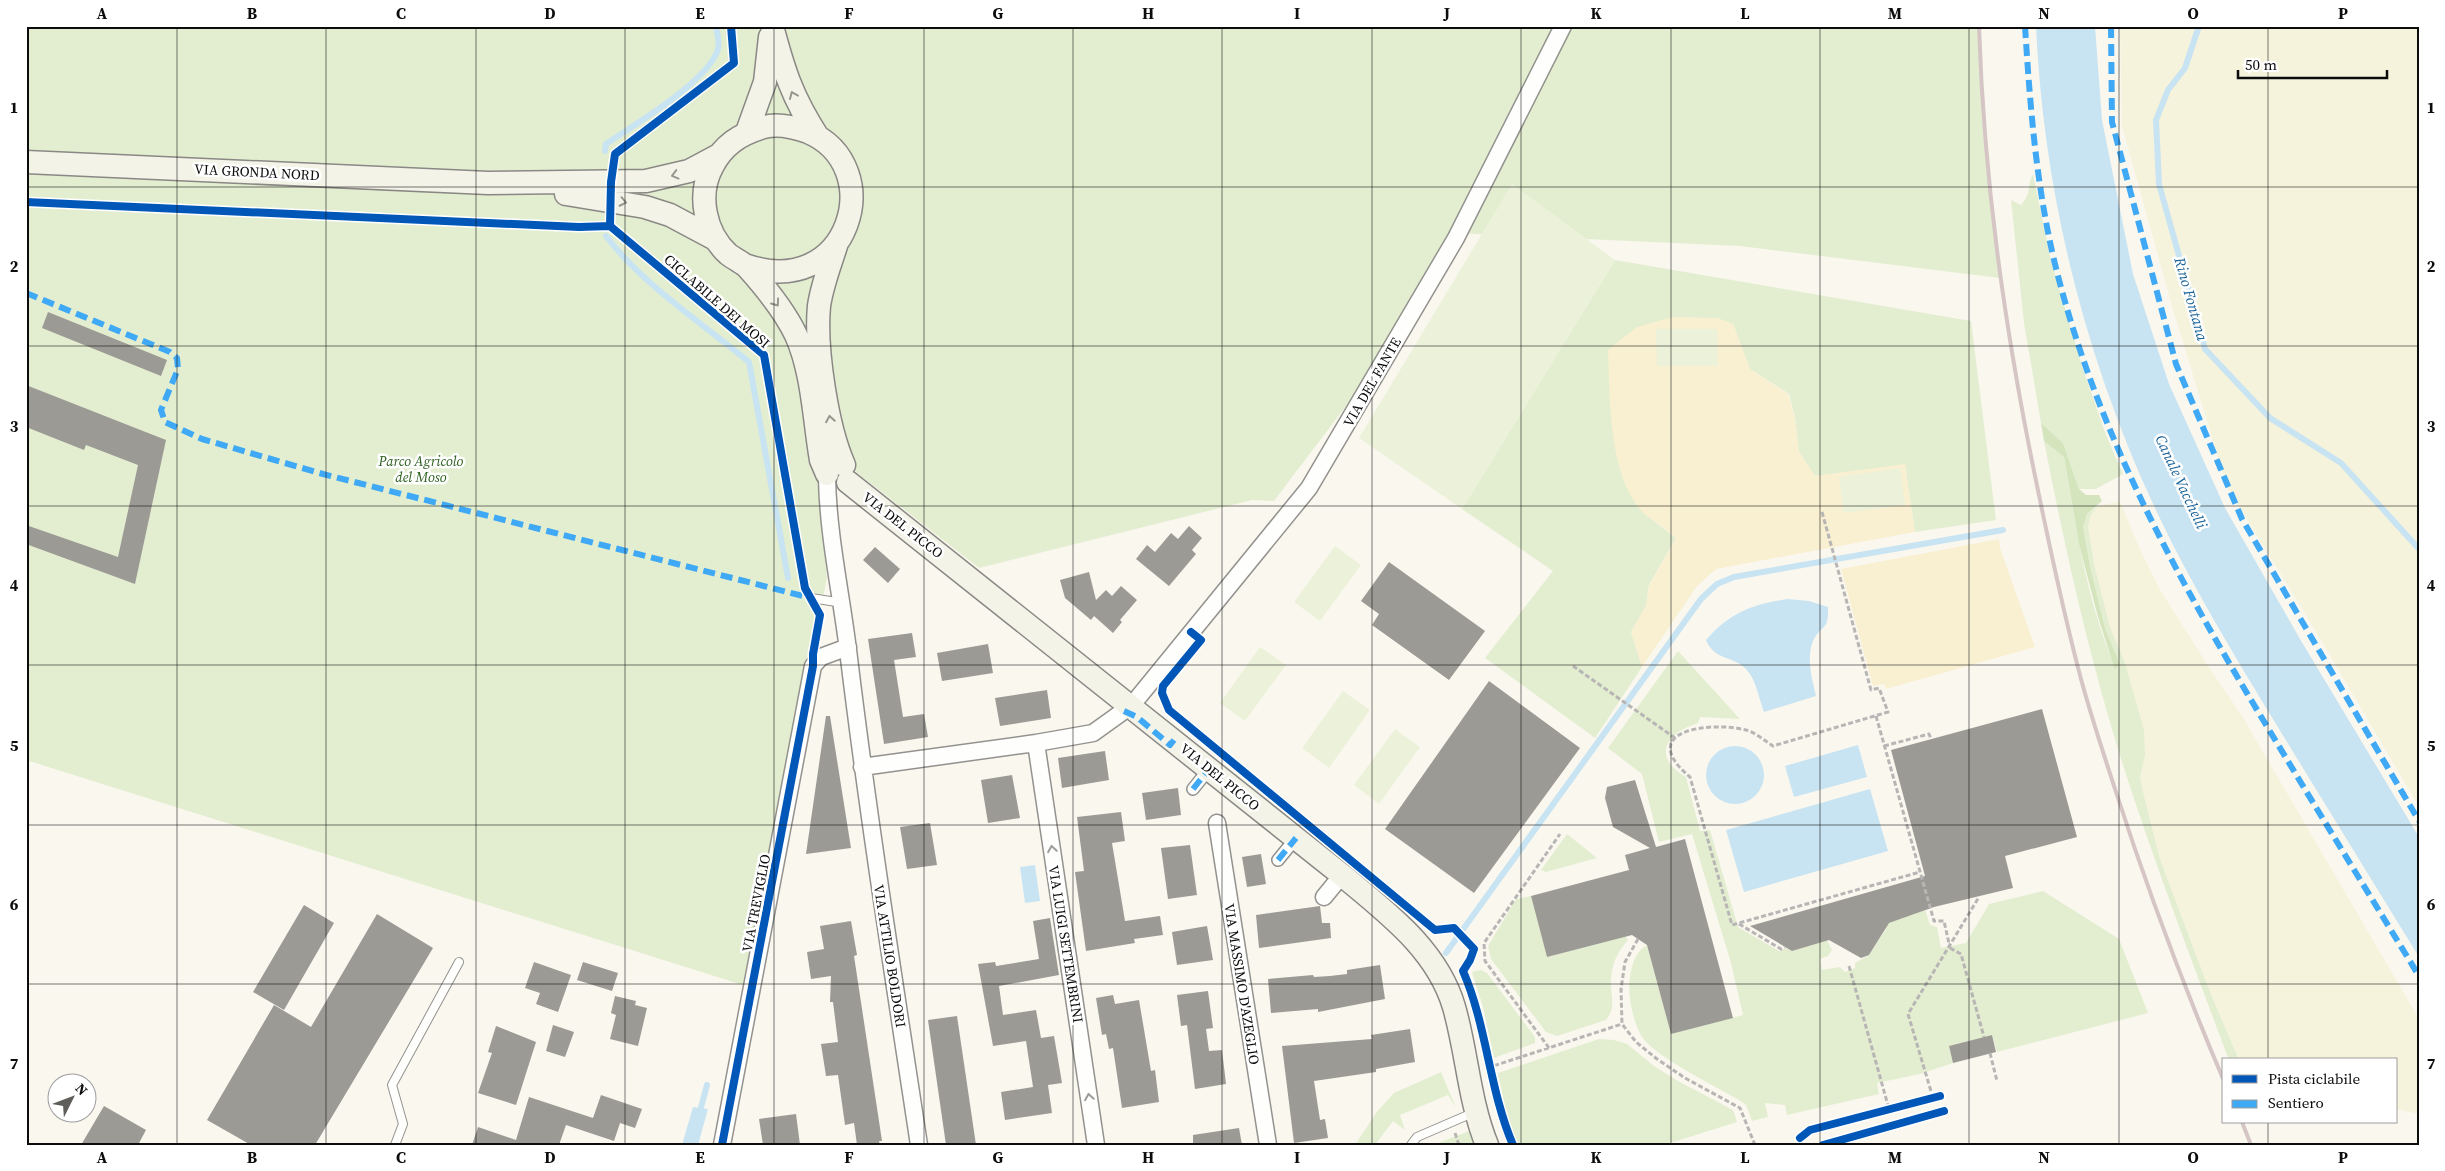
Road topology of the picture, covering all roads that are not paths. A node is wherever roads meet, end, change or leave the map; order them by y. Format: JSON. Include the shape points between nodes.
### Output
{"nodes":[{"id":1,"x":772,"y":26,"type":"edge"},
{"id":2,"x":1564,"y":26,"type":"edge"},
{"id":3,"x":747,"y":132,"type":"junction"},
{"id":4,"x":818,"y":137,"type":"junction"},
{"id":5,"x":718,"y":155,"type":"junction"},
{"id":6,"x":26,"y":162,"type":"edge"},
{"id":7,"x":488,"y":183,"type":"junction"},
{"id":8,"x":715,"y":239,"type":"junction"},
{"id":9,"x":836,"y":246,"type":"junction"},
{"id":10,"x":745,"y":265,"type":"junction"},
{"id":11,"x":838,"y":477,"type":"junction"},
{"id":12,"x":810,"y":598,"type":"dead end"},
{"id":13,"x":842,"y":603,"type":"junction"},
{"id":14,"x":848,"y":648,"type":"junction"},
{"id":15,"x":1128,"y":708,"type":"junction"},
{"id":16,"x":1036,"y":743,"type":"junction"},
{"id":17,"x":862,"y":766,"type":"junction"},
{"id":18,"x":1209,"y":769,"type":"junction"},
{"id":19,"x":1193,"y":789,"type":"dead end"},
{"id":20,"x":1217,"y":823,"type":"dead end"},
{"id":21,"x":1296,"y":838,"type":"junction"},
{"id":22,"x":1278,"y":860,"type":"dead end"},
{"id":23,"x":1342,"y":874,"type":"junction"},
{"id":24,"x":1324,"y":897,"type":"dead end"},
{"id":25,"x":459,"y":962,"type":"dead end"},
{"id":26,"x":1477,"y":1111,"type":"junction"},
{"id":27,"x":395,"y":1145,"type":"edge"},
{"id":28,"x":722,"y":1145,"type":"edge"},
{"id":29,"x":919,"y":1145,"type":"edge"},
{"id":30,"x":1096,"y":1145,"type":"edge"},
{"id":31,"x":1268,"y":1145,"type":"edge"},
{"id":32,"x":1411,"y":1145,"type":"edge"},
{"id":33,"x":1487,"y":1145,"type":"edge"}],
"edges":[{"from":1,"to":3,"type":"main road","via":[[765,82]]},
{"from":4,"to":1,"type":"main road","one_way":true,"via":[[798,106]]},
{"from":2,"to":15,"type":"street","name":"VIA DEL FANTE","via":[[1456,238],[1309,488]]},
{"from":3,"to":4,"type":"main road","via":[[771,125],[795,127]]},
{"from":3,"to":5,"type":"main road"},
{"from":4,"to":9,"type":"main road","via":[[836,153],[848,175],[852,199],[848,224]]},
{"from":5,"to":7,"type":"main road","name":"VIA GRONDA NORD","one_way":true,"via":[[689,171],[646,180]]},
{"from":5,"to":8,"type":"main road","via":[[708,174],[704,196],[706,218]]},
{"from":6,"to":7,"type":"main road","name":"VIA GRONDA NORD"},
{"from":7,"to":8,"type":"main road","name":"VIA GRONDA NORD","one_way":true,"via":[[645,207],[670,215]]},
{"from":8,"to":10,"type":"main road","via":[[728,254]]},
{"from":9,"to":10,"type":"main road","via":[[821,260],[790,272],[764,272]]},
{"from":11,"to":9,"type":"main road","name":"VIA ATTILIO BOLDORI","one_way":true,"via":[[818,345],[820,304]]},
{"from":10,"to":11,"type":"main road","name":"VIA ATTILIO BOLDORI","one_way":true,"via":[[786,316],[796,335],[804,358],[821,460]]},
{"from":11,"to":13,"type":"street","name":"VIA ATTILIO BOLDORI","via":[[830,525]]},
{"from":11,"to":15,"type":"main road","name":"VIA DEL PICCO"},
{"from":12,"to":13,"type":"lane"},
{"from":13,"to":14,"type":"street","name":"VIA ATTILIO BOLDORI"},
{"from":14,"to":17,"type":"street","name":"VIA ATTILIO BOLDORI"},
{"from":14,"to":28,"type":"street","name":"VIA TREVIGLIO","via":[[821,656],[813,666]]},
{"from":15,"to":16,"type":"street","via":[[1093,733]]},
{"from":15,"to":18,"type":"main road","name":"VIA DEL PICCO"},
{"from":16,"to":17,"type":"street"},
{"from":30,"to":16,"type":"street","name":"VIA LUIGI SETTEMBRINI","one_way":true},
{"from":17,"to":29,"type":"street","name":"VIA ATTILIO BOLDORI"},
{"from":18,"to":19,"type":"street"},
{"from":18,"to":21,"type":"main road","name":"VIA DEL PICCO"},
{"from":20,"to":31,"type":"street","name":"VIA MASSIMO D'AZEGLIO"},
{"from":21,"to":22,"type":"street"},
{"from":21,"to":23,"type":"main road","name":"VIA DEL PICCO"},
{"from":23,"to":24,"type":"street"},
{"from":23,"to":26,"type":"main road","name":"VIA DEL PICCO","via":[[1400,925],[1432,959],[1480,1071]]},
{"from":25,"to":27,"type":"lane","via":[[392,1085],[403,1124]]},
{"from":26,"to":32,"type":"lane","via":[[1417,1137]]},
{"from":26,"to":33,"type":"main road","name":"VIA DEL PICCO"}]}
